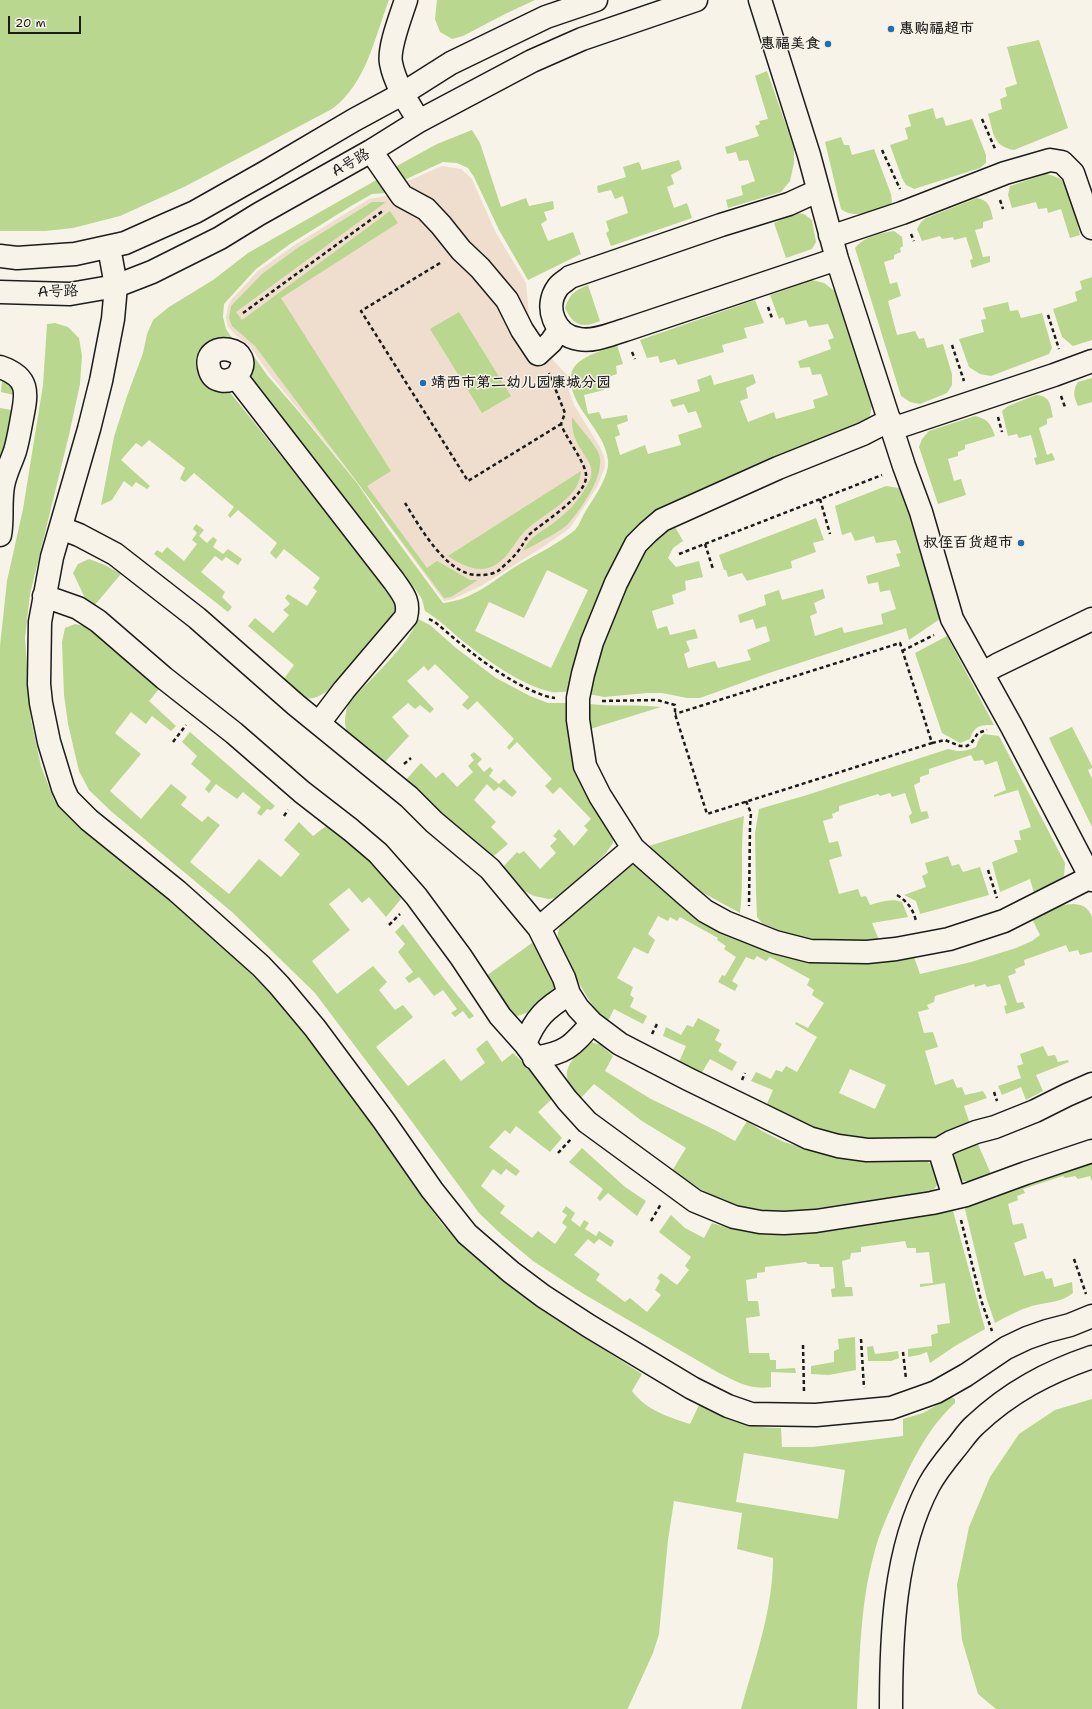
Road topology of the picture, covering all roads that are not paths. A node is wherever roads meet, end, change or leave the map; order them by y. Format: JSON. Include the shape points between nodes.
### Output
{"nodes":[{"id":1,"x":406,"y":0,"type":"edge"},
{"id":2,"x":596,"y":0,"type":"edge"},
{"id":3,"x":696,"y":0,"type":"edge"},
{"id":4,"x":760,"y":0,"type":"edge"},
{"id":5,"x":402,"y":94,"type":"junction"},
{"id":6,"x":419,"y":121,"type":"junction"},
{"id":7,"x":371,"y":151,"type":"junction"},
{"id":8,"x":818,"y":193,"type":"junction"},
{"id":9,"x":1092,"y":228,"type":"edge"},
{"id":10,"x":830,"y":235,"type":"junction"},
{"id":11,"x":109,"y":247,"type":"junction"},
{"id":12,"x":0,"y":256,"type":"edge"},
{"id":13,"x":837,"y":259,"type":"junction"},
{"id":14,"x":116,"y":286,"type":"junction"},
{"id":15,"x":0,"y":292,"type":"edge"},
{"id":16,"x":559,"y":330,"type":"junction"},
{"id":17,"x":1092,"y":361,"type":"edge"},
{"id":18,"x":0,"y":367,"type":"edge"},
{"id":19,"x":236,"y":377,"type":"dead end"},
{"id":20,"x":891,"y":425,"type":"junction"},
{"id":21,"x":1,"y":486,"type":"edge"},
{"id":22,"x":61,"y":528,"type":"junction"},
{"id":23,"x":0,"y":535,"type":"edge"},
{"id":24,"x":44,"y":596,"type":"junction"},
{"id":25,"x":1092,"y":619,"type":"edge"},
{"id":26,"x":983,"y":673,"type":"junction"},
{"id":27,"x":319,"y":724,"type":"junction"},
{"id":28,"x":633,"y":848,"type":"junction"},
{"id":29,"x":1091,"y":878,"type":"edge"},
{"id":30,"x":539,"y":928,"type":"junction"},
{"id":31,"x":569,"y":994,"type":"junction"},
{"id":32,"x":592,"y":1023,"type":"junction"},
{"id":33,"x":530,"y":1051,"type":"junction"},
{"id":34,"x":1092,"y":1084,"type":"edge"},
{"id":35,"x":939,"y":1149,"type":"junction"},
{"id":36,"x":1092,"y":1151,"type":"edge"},
{"id":37,"x":954,"y":1197,"type":"junction"},
{"id":38,"x":1090,"y":1308,"type":"edge"},
{"id":39,"x":1092,"y":1357,"type":"edge"},
{"id":40,"x":891,"y":1709,"type":"edge"}],
"edges":[{"from":1,"to":5,"type":"street","via":[[393,41],[391,62]]},
{"from":2,"to":5,"type":"street","via":[[546,17],[451,63]]},
{"from":3,"to":6,"type":"street","name":"A号路","via":[[582,39],[532,61]]},
{"from":4,"to":8,"type":"street","via":[[809,155]]},
{"from":5,"to":6,"type":"street"},
{"from":5,"to":11,"type":"street","via":[[195,212],[125,243]]},
{"from":6,"to":7,"type":"street","name":"A号路"},
{"from":7,"to":14,"type":"street","name":"A号路","via":[[220,238],[152,272]]},
{"from":7,"to":16,"type":"street","via":[[402,196],[426,209],[507,300],[538,354]]},
{"from":8,"to":10,"type":"street"},
{"from":8,"to":16,"type":"street","via":[[570,277],[558,287],[551,303],[552,318]]},
{"from":9,"to":10,"type":"street","via":[[1073,173],[1062,162],[1050,160],[1005,173],[910,210]]},
{"from":10,"to":13,"type":"street"},
{"from":11,"to":12,"type":"street","via":[[57,256]]},
{"from":11,"to":14,"type":"street"},
{"from":13,"to":16,"type":"street","via":[[602,336],[580,340]]},
{"from":13,"to":20,"type":"street"},
{"from":14,"to":15,"type":"street","name":"A号路","via":[[70,294]]},
{"from":14,"to":22,"type":"street","via":[[113,319],[101,381]]},
{"from":17,"to":20,"type":"street","via":[[904,427]]},
{"from":18,"to":21,"type":"street","via":[[17,376],[23,384],[26,396],[16,449]]},
{"from":19,"to":27,"type":"street","via":[[394,580],[408,608],[406,617],[344,690]]},
{"from":20,"to":26,"type":"street","via":[[921,512],[952,618]]},
{"from":20,"to":28,"type":"street","via":[[785,465],[662,520],[636,544],[613,590],[592,642],[578,698],[578,720],[585,766],[600,796]]},
{"from":21,"to":23,"type":"street"},
{"from":22,"to":24,"type":"street"},
{"from":22,"to":27,"type":"street","via":[[115,554],[197,618]]},
{"from":24,"to":33,"type":"street","via":[[78,608],[98,620],[164,678],[378,853],[416,896],[500,1016]]},
{"from":24,"to":38,"type":"street","via":[[40,622],[41,703],[59,778],[68,799],[89,820],[194,905],[261,966],[315,1028],[455,1220],[496,1260],[543,1296],[692,1388],[751,1414],[816,1415],[891,1408],[941,1390],[1006,1348],[1027,1338],[1070,1325]]},
{"from":25,"to":26,"type":"street"},
{"from":26,"to":29,"type":"street"},
{"from":27,"to":30,"type":"street","via":[[409,797],[434,822],[490,869]]},
{"from":28,"to":29,"type":"street","via":[[705,911],[746,931],[810,951],[867,952],[949,939],[1004,921]]},
{"from":28,"to":30,"type":"street"},
{"from":30,"to":31,"type":"street","via":[[564,978]]},
{"from":31,"to":32,"type":"street"},
{"from":31,"to":33,"type":"street","via":[[545,1009],[531,1028]]},
{"from":32,"to":33,"type":"street","via":[[566,1050],[553,1055]]},
{"from":32,"to":35,"type":"street","via":[[620,1044],[809,1138],[838,1146],[868,1150]]},
{"from":33,"to":37,"type":"street","via":[[587,1122],[695,1201],[734,1216],[760,1222],[816,1221],[932,1203]]},
{"from":34,"to":35,"type":"street","via":[[996,1128],[976,1132]]},
{"from":35,"to":37,"type":"street"},
{"from":36,"to":37,"type":"street"},
{"from":39,"to":40,"type":"street","via":[[1062,1367],[1039,1379],[994,1409],[974,1426],[929,1485],[910,1534],[896,1602],[892,1641]]}]}
